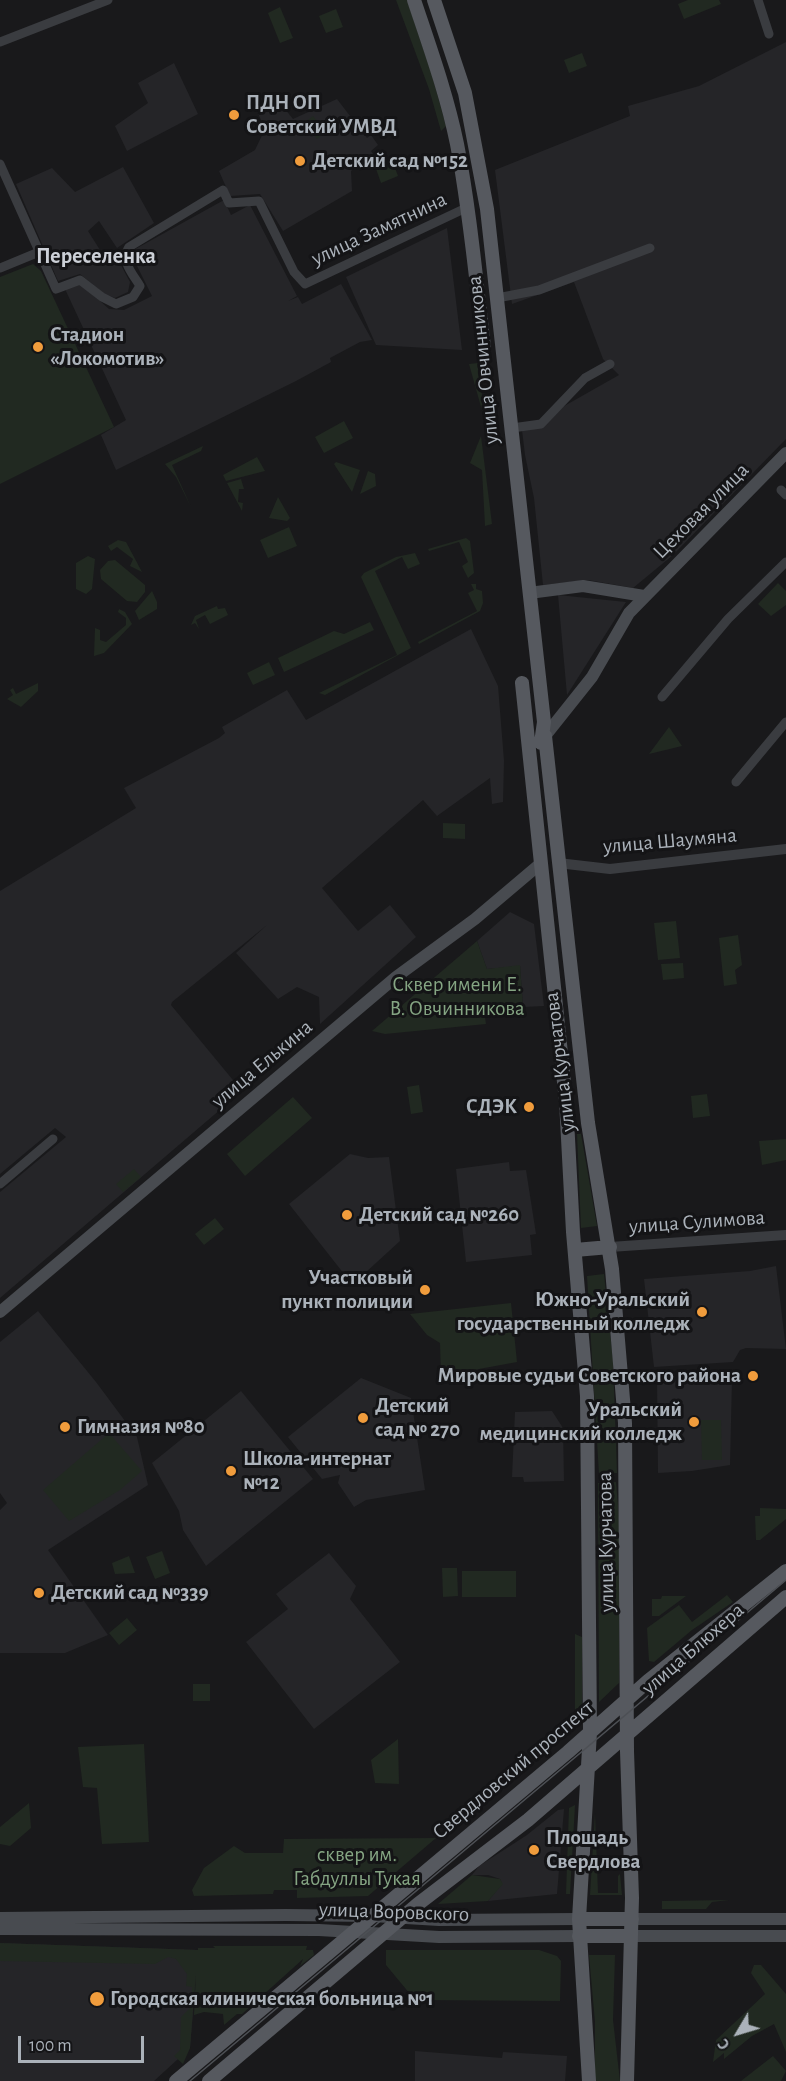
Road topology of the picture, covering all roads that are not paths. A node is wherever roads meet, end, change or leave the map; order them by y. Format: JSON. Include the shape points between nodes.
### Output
{"nodes":[{"id":1,"x":108,"y":0,"type":"edge"},
{"id":2,"x":414,"y":0,"type":"edge"},
{"id":3,"x":434,"y":0,"type":"edge"},
{"id":4,"x":758,"y":0,"type":"edge"},
{"id":5,"x":90,"y":3,"type":"edge"},
{"id":6,"x":769,"y":34,"type":"dead end"},
{"id":7,"x":0,"y":42,"type":"edge"},
{"id":8,"x":0,"y":164,"type":"edge"},
{"id":9,"x":468,"y":207,"type":"junction"},
{"id":10,"x":650,"y":248,"type":"dead end"},
{"id":11,"x":39,"y":252,"type":"junction"},
{"id":12,"x":0,"y":268,"type":"edge"},
{"id":13,"x":497,"y":298,"type":"junction"},
{"id":14,"x":484,"y":348,"type":"dead end"},
{"id":15,"x":610,"y":364,"type":"dead end"},
{"id":16,"x":512,"y":428,"type":"junction"},
{"id":17,"x":786,"y":453,"type":"edge"},
{"id":18,"x":786,"y":562,"type":"edge"},
{"id":19,"x":529,"y":593,"type":"junction"},
{"id":20,"x":644,"y":596,"type":"junction"},
{"id":21,"x":522,"y":683,"type":"dead end"},
{"id":22,"x":662,"y":697,"type":"dead end"},
{"id":23,"x":786,"y":722,"type":"edge"},
{"id":24,"x":545,"y":729,"type":"junction"},
{"id":25,"x":736,"y":782,"type":"dead end"},
{"id":26,"x":533,"y":793,"type":"junction"},
{"id":27,"x":786,"y":849,"type":"edge"},
{"id":28,"x":558,"y":863,"type":"junction"},
{"id":29,"x":540,"y":864,"type":"junction"},
{"id":30,"x":53,"y":1139,"type":"dead end"},
{"id":31,"x":0,"y":1184,"type":"edge"},
{"id":32,"x":786,"y":1235,"type":"edge"},
{"id":33,"x":610,"y":1247,"type":"junction"},
{"id":34,"x":574,"y":1250,"type":"junction"},
{"id":35,"x":0,"y":1312,"type":"edge"},
{"id":36,"x":786,"y":1570,"type":"edge"},
{"id":37,"x":786,"y":1597,"type":"edge"},
{"id":38,"x":628,"y":1699,"type":"junction"},
{"id":39,"x":590,"y":1732,"type":"junction"},
{"id":40,"x":627,"y":1734,"type":"junction"},
{"id":41,"x":588,"y":1768,"type":"junction"},
{"id":42,"x":373,"y":1916,"type":"junction"},
{"id":43,"x":0,"y":1918,"type":"edge"},
{"id":44,"x":402,"y":1918,"type":"junction"},
{"id":45,"x":579,"y":1919,"type":"junction"},
{"id":46,"x":632,"y":1919,"type":"junction"},
{"id":47,"x":786,"y":1919,"type":"edge"},
{"id":48,"x":0,"y":1929,"type":"edge"},
{"id":49,"x":356,"y":1931,"type":"junction"},
{"id":50,"x":386,"y":1932,"type":"junction"},
{"id":51,"x":579,"y":1936,"type":"junction"},
{"id":52,"x":630,"y":1936,"type":"junction"},
{"id":53,"x":786,"y":1936,"type":"edge"},
{"id":54,"x":176,"y":2081,"type":"edge"},
{"id":55,"x":209,"y":2081,"type":"edge"},
{"id":56,"x":589,"y":2081,"type":"edge"},
{"id":57,"x":627,"y":2081,"type":"edge"}],
"edges":[{"from":1,"to":5,"type":"street"},
{"from":2,"to":9,"type":"main road","name":"улица Овчинникова","via":[[446,97]]},
{"from":3,"to":13,"type":"main road","name":"улица Овчинникова","via":[[465,93],[480,160]]},
{"from":4,"to":6,"type":"street"},
{"from":5,"to":7,"type":"street"},
{"from":8,"to":11,"type":"street"},
{"from":9,"to":11,"type":"street","name":"улица Замятнина","via":[[305,284],[294,272],[259,201],[229,203],[223,190],[129,248],[125,260],[140,286],[133,297],[116,304],[80,280],[56,289]]},
{"from":9,"to":14,"type":"main road","name":"улица Овчинникова"},
{"from":10,"to":13,"type":"street","via":[[539,290]]},
{"from":11,"to":12,"type":"street"},
{"from":13,"to":16,"type":"main road","name":"улица Овчинникова"},
{"from":15,"to":16,"type":"street","via":[[585,378],[541,424]]},
{"from":16,"to":19,"type":"main road","name":"улица Овчинникова"},
{"from":17,"to":20,"type":"main road","name":"Цеховая улица"},
{"from":18,"to":22,"type":"street","via":[[728,619]]},
{"from":19,"to":20,"type":"main road","via":[[583,586]]},
{"from":19,"to":24,"type":"main road","name":"улица Овчинникова"},
{"from":20,"to":24,"type":"main road","name":"Цеховая улица","via":[[621,624],[592,677]]},
{"from":21,"to":26,"type":"main road"},
{"from":23,"to":25,"type":"street"},
{"from":24,"to":26,"type":"main road"},
{"from":24,"to":28,"type":"main road","name":"улица Овчинникова"},
{"from":26,"to":29,"type":"main road"},
{"from":27,"to":28,"type":"street","name":"улица Шаумяна","via":[[610,869]]},
{"from":28,"to":29,"type":"main road"},
{"from":28,"to":33,"type":"main road","name":"улица Курчатова","via":[[588,1123]]},
{"from":29,"to":34,"type":"main road","name":"улица Курчатова","via":[[566,1101]]},
{"from":29,"to":35,"type":"main road","name":"улица Елькина","via":[[475,919],[396,977]]},
{"from":30,"to":31,"type":"street"},
{"from":32,"to":33,"type":"street","name":"улица Сулимова"},
{"from":33,"to":34,"type":"main road"},
{"from":33,"to":38,"type":"main road","name":"улица Курчатова","via":[[625,1423]]},
{"from":34,"to":39,"type":"main road","name":"улица Курчатова","via":[[588,1427]]},
{"from":36,"to":38,"type":"main road","name":"улица Блюхера"},
{"from":37,"to":40,"type":"main road","name":"улица Блюхера"},
{"from":38,"to":39,"type":"main road","name":"Свердловский проспект"},
{"from":38,"to":40,"type":"main road","name":"улица Курчатова"},
{"from":39,"to":41,"type":"main road","name":"улица Курчатова"},
{"from":39,"to":42,"type":"main road","name":"Свердловский проспект"},
{"from":40,"to":41,"type":"main road","name":"Свердловский проспект"},
{"from":40,"to":46,"type":"main road","name":"улица Курчатова"},
{"from":41,"to":44,"type":"main road","name":"Свердловский проспект"},
{"from":41,"to":45,"type":"main road","name":"улица Курчатова"},
{"from":42,"to":43,"type":"main road","name":"улица Воровского"},
{"from":42,"to":44,"type":"main road","name":"улица Воровского"},
{"from":42,"to":49,"type":"main road","name":"Свердловский проспект"},
{"from":44,"to":45,"type":"main road","name":"улица Воровского"},
{"from":44,"to":50,"type":"main road","name":"Свердловский проспект"},
{"from":45,"to":46,"type":"main road","name":"улица Воровского"},
{"from":45,"to":51,"type":"main road","name":"улица Курчатова"},
{"from":46,"to":47,"type":"main road","name":"улица Воровского"},
{"from":46,"to":52,"type":"main road","name":"улица Курчатова"},
{"from":48,"to":49,"type":"main road","name":"улица Воровского"},
{"from":49,"to":50,"type":"main road","name":"улица Воровского"},
{"from":49,"to":54,"type":"main road","name":"Свердловский проспект"},
{"from":50,"to":51,"type":"main road","name":"улица Воровского","via":[[438,1937]]},
{"from":50,"to":55,"type":"main road","name":"Свердловский проспект"},
{"from":51,"to":52,"type":"main road","name":"улица Воровского"},
{"from":51,"to":56,"type":"main road","name":"улица Курчатова"},
{"from":52,"to":53,"type":"main road","name":"улица Воровского"},
{"from":52,"to":57,"type":"main road","name":"улица Курчатова"}]}
